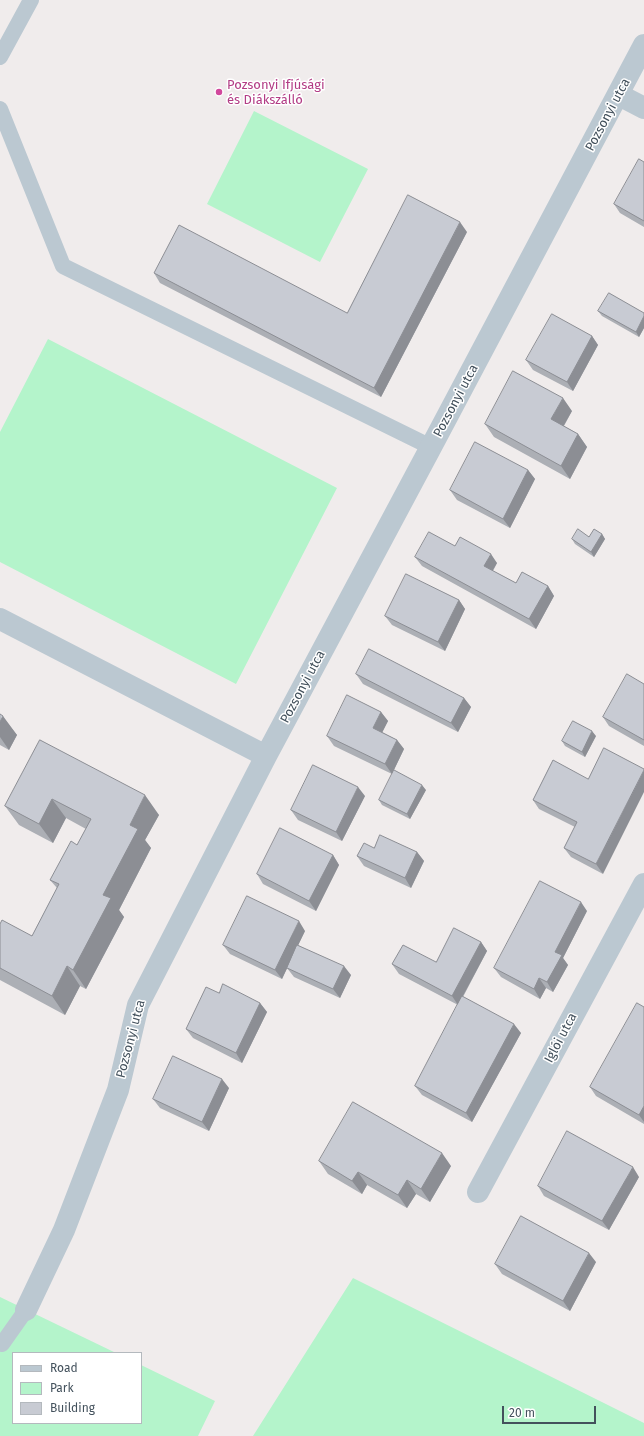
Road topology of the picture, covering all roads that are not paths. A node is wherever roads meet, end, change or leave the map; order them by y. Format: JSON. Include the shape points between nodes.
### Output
{"nodes":[{"id":1,"x":31,"y":0,"type":"edge"},
{"id":2,"x":644,"y":45,"type":"edge"},
{"id":3,"x":0,"y":57,"type":"edge"},
{"id":4,"x":619,"y":95,"type":"junction"},
{"id":5,"x":644,"y":108,"type":"edge"},
{"id":6,"x":0,"y":109,"type":"edge"},
{"id":7,"x":432,"y":447,"type":"junction"},
{"id":8,"x":0,"y":619,"type":"edge"},
{"id":9,"x":266,"y":756,"type":"junction"},
{"id":10,"x":644,"y":884,"type":"edge"},
{"id":11,"x":478,"y":1192,"type":"dead end"},
{"id":12,"x":26,"y":1310,"type":"joint"},
{"id":13,"x":0,"y":1343,"type":"edge"}],
"edges":[{"from":1,"to":3,"type":"lane"},
{"from":2,"to":4,"type":"street","name":"Pozsonyi utca"},
{"from":4,"to":5,"type":"street"},
{"from":4,"to":7,"type":"street","name":"Pozsonyi utca"},
{"from":6,"to":7,"type":"lane","via":[[63,266]]},
{"from":7,"to":9,"type":"street","name":"Pozsonyi utca"},
{"from":8,"to":9,"type":"street"},
{"from":9,"to":12,"type":"street","name":"Pozsonyi utca","via":[[138,1005],[118,1090],[64,1230]]},
{"from":10,"to":11,"type":"street","name":"Iglói utca"},
{"from":12,"to":13,"type":"lane","via":[[2,1344]]}]}
